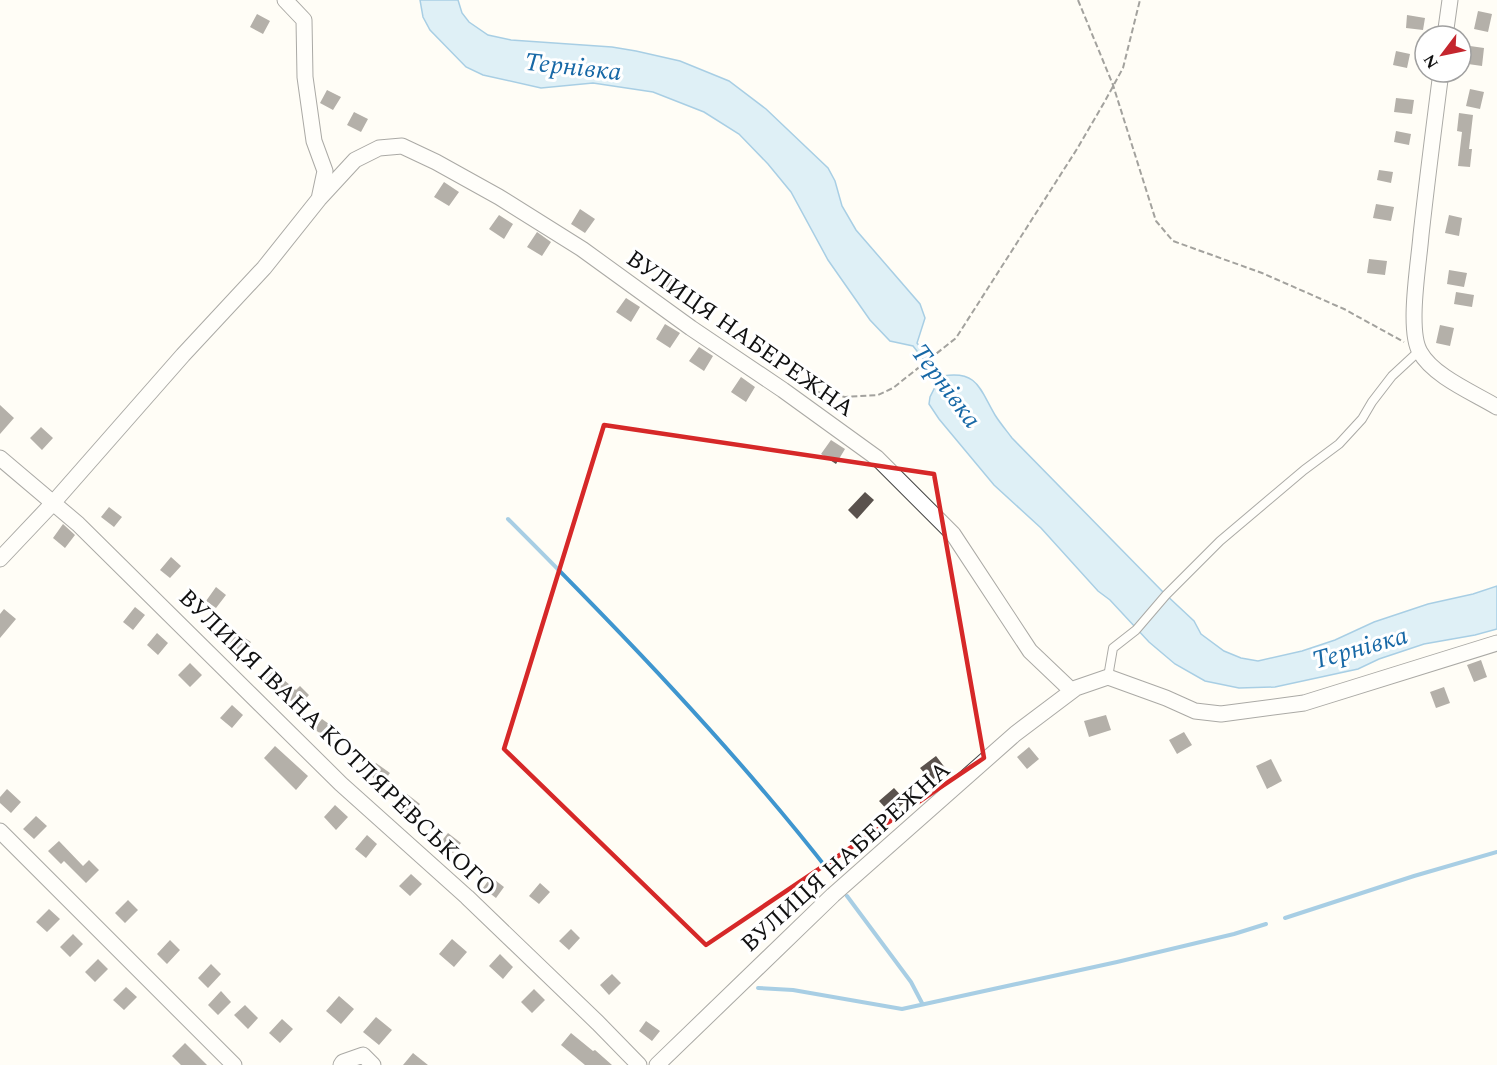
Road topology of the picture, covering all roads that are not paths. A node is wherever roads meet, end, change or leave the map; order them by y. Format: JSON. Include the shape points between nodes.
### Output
{"nodes":[{"id":1,"x":285,"y":0,"type":"edge"},
{"id":2,"x":1450,"y":0,"type":"edge"},
{"id":3,"x":1447,"y":24,"type":"edge"},
{"id":4,"x":1440,"y":84,"type":"edge"},
{"id":5,"x":319,"y":199,"type":"junction"},
{"id":6,"x":1419,"y":351,"type":"junction"},
{"id":7,"x":1497,"y":407,"type":"edge"},
{"id":8,"x":0,"y":458,"type":"edge"},
{"id":9,"x":53,"y":503,"type":"junction"},
{"id":10,"x":0,"y":560,"type":"edge"},
{"id":11,"x":1497,"y":643,"type":"edge"},
{"id":12,"x":1108,"y":677,"type":"junction"},
{"id":13,"x":1072,"y":691,"type":"junction"},
{"id":14,"x":0,"y":831,"type":"edge"},
{"id":15,"x":234,"y":1065,"type":"edge"},
{"id":16,"x":341,"y":1065,"type":"edge"},
{"id":17,"x":373,"y":1065,"type":"edge"},
{"id":18,"x":639,"y":1065,"type":"edge"},
{"id":19,"x":657,"y":1065,"type":"edge"}],
"edges":[{"from":1,"to":5,"type":"street","via":[[304,20],[305,77],[314,141],[325,171]]},
{"from":2,"to":3,"type":"street"},
{"from":4,"to":6,"type":"street","via":[[1418,267],[1415,322]]},
{"from":5,"to":9,"type":"street","name":"ВУЛИЦЯ НАБЕРЕЖНА","via":[[264,268]]},
{"from":5,"to":13,"type":"street","name":"ВУЛИЦЯ НАБЕРЕЖНА","via":[[355,160],[379,148],[402,146],[527,214],[582,249],[877,458],[952,534],[1030,651]]},
{"from":6,"to":7,"type":"street","via":[[1442,375]]},
{"from":6,"to":12,"type":"lane","via":[[1392,376],[1339,444],[1214,547],[1136,630],[1113,648]]},
{"from":8,"to":9,"type":"street","name":"ВУЛИЦЯ ІВАНА КОТЛЯРЕВСЬКОГО"},
{"from":9,"to":10,"type":"street","name":"ВУЛИЦЯ НАБЕРЕЖНА"},
{"from":9,"to":18,"type":"street","name":"ВУЛИЦЯ ІВАНА КОТЛЯРЕВСЬКОГО","via":[[341,784],[467,897]]},
{"from":11,"to":12,"type":"street","via":[[1304,703],[1221,714],[1195,711]]},
{"from":12,"to":13,"type":"street","name":"ВУЛИЦЯ НАБЕРЕЖНА"},
{"from":13,"to":19,"type":"street","name":"ВУЛИЦЯ НАБЕРЕЖНА","via":[[1015,734],[833,895]]},
{"from":14,"to":15,"type":"street"},
{"from":16,"to":17,"type":"street","via":[[363,1055]]}]}
